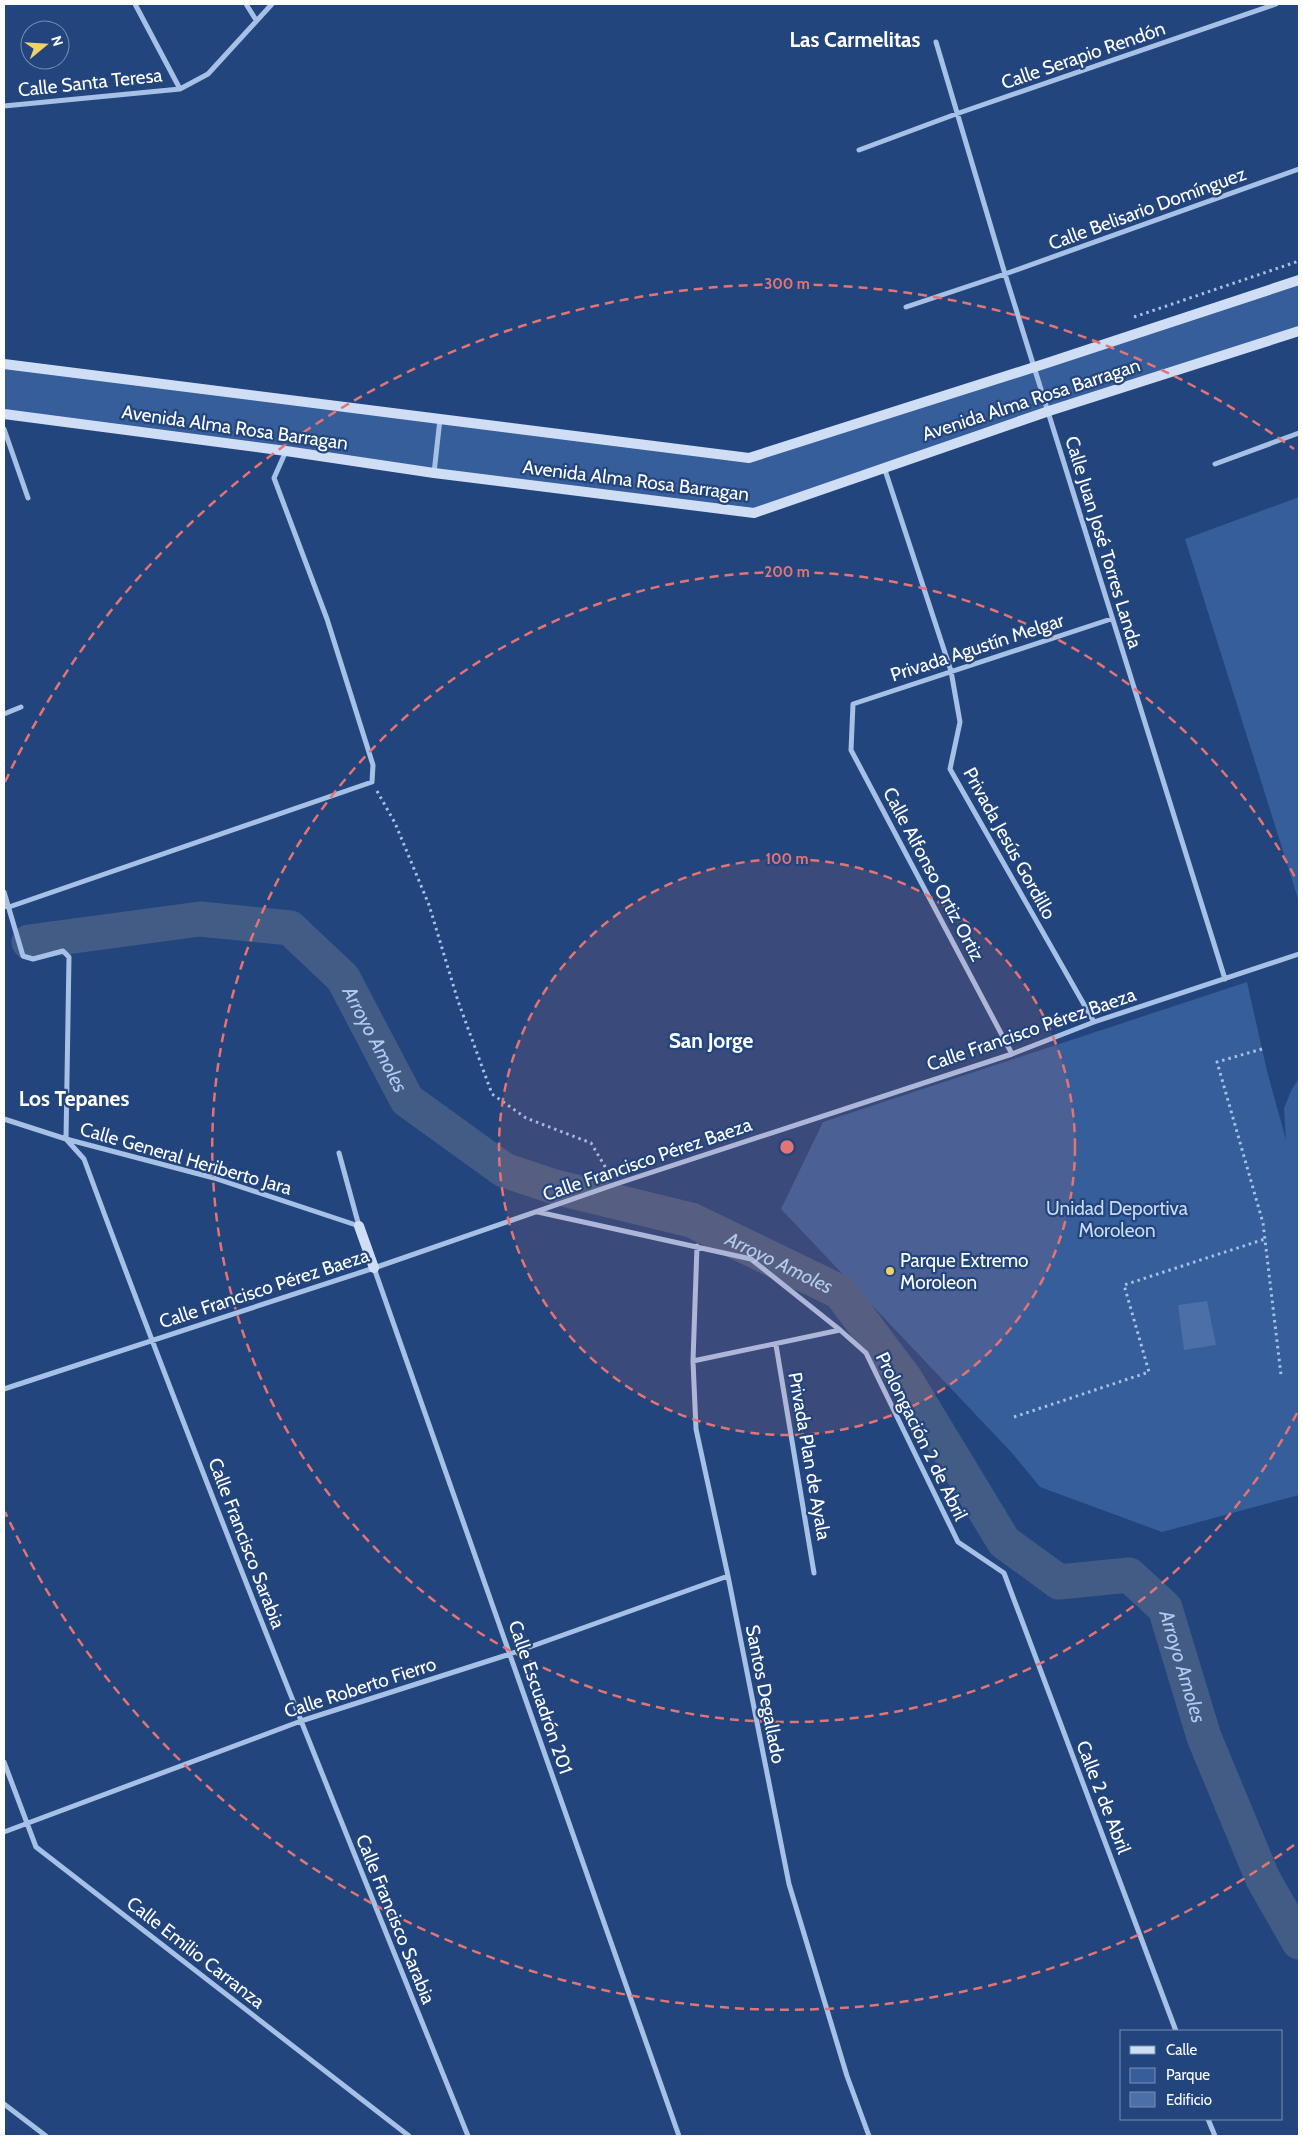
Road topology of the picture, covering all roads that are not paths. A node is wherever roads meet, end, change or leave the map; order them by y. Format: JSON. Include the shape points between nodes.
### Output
{"nodes":[{"id":1,"x":135,"y":4,"type":"edge"},
{"id":2,"x":246,"y":4,"type":"edge"},
{"id":3,"x":272,"y":4,"type":"edge"},
{"id":4,"x":1276,"y":4,"type":"edge"},
{"id":5,"x":256,"y":20,"type":"junction"},
{"id":6,"x":936,"y":42,"type":"dead end"},
{"id":7,"x":180,"y":88,"type":"junction"},
{"id":8,"x":4,"y":106,"type":"edge"},
{"id":9,"x":956,"y":114,"type":"junction"},
{"id":10,"x":859,"y":150,"type":"dead end"},
{"id":11,"x":1299,"y":169,"type":"edge"},
{"id":12,"x":1004,"y":274,"type":"junction"},
{"id":13,"x":1299,"y":280,"type":"edge"},
{"id":14,"x":906,"y":307,"type":"dead end"},
{"id":15,"x":1299,"y":331,"type":"edge"},
{"id":16,"x":4,"y":364,"type":"edge"},
{"id":17,"x":1035,"y":367,"type":"junction"},
{"id":18,"x":1049,"y":411,"type":"junction"},
{"id":19,"x":4,"y":414,"type":"edge"},
{"id":20,"x":440,"y":419,"type":"junction"},
{"id":21,"x":4,"y":429,"type":"edge"},
{"id":22,"x":1299,"y":433,"type":"edge"},
{"id":23,"x":286,"y":451,"type":"junction"},
{"id":24,"x":1215,"y":464,"type":"dead end"},
{"id":25,"x":884,"y":467,"type":"junction"},
{"id":26,"x":434,"y":473,"type":"junction"},
{"id":27,"x":28,"y":498,"type":"dead end"},
{"id":28,"x":1111,"y":619,"type":"junction"},
{"id":29,"x":950,"y":671,"type":"junction"},
{"id":30,"x":853,"y":704,"type":"joint"},
{"id":31,"x":21,"y":707,"type":"dead end"},
{"id":32,"x":4,"y":714,"type":"edge"},
{"id":33,"x":4,"y":892,"type":"edge"},
{"id":34,"x":6,"y":906,"type":"edge"},
{"id":35,"x":1299,"y":954,"type":"edge"},
{"id":36,"x":1225,"y":979,"type":"junction"},
{"id":37,"x":1094,"y":1022,"type":"junction"},
{"id":38,"x":1012,"y":1054,"type":"junction"},
{"id":39,"x":4,"y":1119,"type":"edge"},
{"id":40,"x":66,"y":1139,"type":"junction"},
{"id":41,"x":339,"y":1153,"type":"dead end"},
{"id":42,"x":540,"y":1211,"type":"junction"},
{"id":43,"x":359,"y":1226,"type":"junction"},
{"id":44,"x":697,"y":1246,"type":"junction"},
{"id":45,"x":374,"y":1268,"type":"junction"},
{"id":46,"x":840,"y":1330,"type":"junction"},
{"id":47,"x":151,"y":1341,"type":"junction"},
{"id":48,"x":776,"y":1345,"type":"junction"},
{"id":49,"x":692,"y":1360,"type":"junction"},
{"id":50,"x":4,"y":1389,"type":"edge"},
{"id":51,"x":814,"y":1572,"type":"dead end"},
{"id":52,"x":1004,"y":1573,"type":"joint"},
{"id":53,"x":728,"y":1576,"type":"junction"},
{"id":54,"x":510,"y":1654,"type":"junction"},
{"id":55,"x":301,"y":1721,"type":"junction"},
{"id":56,"x":4,"y":1762,"type":"edge"},
{"id":57,"x":28,"y":1824,"type":"junction"},
{"id":58,"x":4,"y":1832,"type":"edge"},
{"id":59,"x":1176,"y":2030,"type":"edge"},
{"id":60,"x":4,"y":2104,"type":"edge"},
{"id":61,"x":1208,"y":2120,"type":"edge"},
{"id":62,"x":46,"y":2136,"type":"edge"},
{"id":63,"x":409,"y":2136,"type":"edge"},
{"id":64,"x":468,"y":2136,"type":"edge"},
{"id":65,"x":680,"y":2136,"type":"edge"},
{"id":66,"x":869,"y":2136,"type":"edge"},
{"id":67,"x":1215,"y":2136,"type":"edge"}],
"edges":[{"from":1,"to":7,"type":"street"},
{"from":2,"to":5,"type":"street"},
{"from":3,"to":5,"type":"street"},
{"from":4,"to":9,"type":"street","name":"Calle Serapio Rendón"},
{"from":5,"to":7,"type":"street","via":[[208,74]]},
{"from":6,"to":9,"type":"street","name":"Calle Juan José Torres Landa"},
{"from":7,"to":8,"type":"street","name":"Calle Santa Teresa"},
{"from":9,"to":10,"type":"street","name":"Calle Serapio Rendón"},
{"from":9,"to":12,"type":"street","name":"Calle Juan José Torres Landa"},
{"from":11,"to":12,"type":"street","name":"Calle Belisario Domínguez"},
{"from":12,"to":14,"type":"street","name":"Calle Belisario Domínguez"},
{"from":12,"to":17,"type":"street","name":"Calle Juan José Torres Landa"},
{"from":13,"to":17,"type":"street","name":"Avenida Alma Rosa Barragan"},
{"from":15,"to":18,"type":"street","name":"Avenida Alma Rosa Barragan"},
{"from":16,"to":20,"type":"street","name":"Avenida Alma Rosa Barragan"},
{"from":17,"to":18,"type":"street","name":"Calle Juan José Torres Landa"},
{"from":17,"to":20,"type":"street","name":"Avenida Alma Rosa Barragan","via":[[749,458]]},
{"from":18,"to":25,"type":"street","name":"Avenida Alma Rosa Barragan"},
{"from":18,"to":28,"type":"street","name":"Calle Juan José Torres Landa"},
{"from":19,"to":23,"type":"street","name":"Avenida Alma Rosa Barragan"},
{"from":20,"to":26,"type":"street"},
{"from":21,"to":27,"type":"street"},
{"from":22,"to":24,"type":"street"},
{"from":23,"to":26,"type":"street","name":"Avenida Alma Rosa Barragan"},
{"from":23,"to":34,"type":"street","via":[[274,478],[328,619],[373,765],[372,782]]},
{"from":25,"to":26,"type":"street","name":"Avenida Alma Rosa Barragan","via":[[754,513]]},
{"from":25,"to":29,"type":"street","name":"Privada Jesús Gordillo"},
{"from":28,"to":29,"type":"street","name":"Privada Agustín Melgar"},
{"from":28,"to":36,"type":"street","name":"Calle Juan José Torres Landa"},
{"from":29,"to":30,"type":"street","name":"Privada Agustín Melgar"},
{"from":29,"to":37,"type":"street","name":"Privada Jesús Gordillo","via":[[960,722],[950,769]]},
{"from":30,"to":38,"type":"street","name":"Calle Alfonso Ortiz Ortiz","via":[[851,750]]},
{"from":31,"to":32,"type":"street"},
{"from":33,"to":34,"type":"street"},
{"from":34,"to":40,"type":"street","via":[[23,956],[33,959],[63,951],[69,957]]},
{"from":35,"to":36,"type":"street","name":"Calle Francisco Pérez Baeza"},
{"from":36,"to":37,"type":"street","name":"Calle Francisco Pérez Baeza"},
{"from":37,"to":38,"type":"street","name":"Calle Francisco Pérez Baeza"},
{"from":38,"to":42,"type":"street","name":"Calle Francisco Pérez Baeza"},
{"from":39,"to":40,"type":"street","name":"Calle General Heriberto Jara"},
{"from":40,"to":43,"type":"street","name":"Calle General Heriberto Jara","via":[[214,1178]]},
{"from":40,"to":47,"type":"street","name":"Calle Francisco Sarabia","via":[[84,1159]]},
{"from":41,"to":43,"type":"street"},
{"from":42,"to":44,"type":"street","name":"Prolongación 2 de Abril"},
{"from":42,"to":45,"type":"street","name":"Calle Francisco Pérez Baeza"},
{"from":43,"to":45,"type":"street"},
{"from":44,"to":46,"type":"street","name":"Prolongación 2 de Abril","via":[[751,1259]]},
{"from":44,"to":49,"type":"street","name":"Santos Degallado"},
{"from":45,"to":47,"type":"street","name":"Calle Francisco Pérez Baeza"},
{"from":45,"to":54,"type":"street","name":"Calle Escuadrón 201"},
{"from":46,"to":48,"type":"street"},
{"from":46,"to":52,"type":"street","name":"Prolongación 2 de Abril","via":[[866,1354],[958,1542]]},
{"from":47,"to":50,"type":"street","name":"Calle Francisco Pérez Baeza"},
{"from":47,"to":55,"type":"street","name":"Calle Francisco Sarabia"},
{"from":48,"to":49,"type":"street"},
{"from":48,"to":51,"type":"street","name":"Privada Plan de Ayala"},
{"from":49,"to":53,"type":"street","name":"Santos Degallado","via":[[696,1429]]},
{"from":52,"to":59,"type":"street","name":"Calle 2 de Abril"},
{"from":53,"to":54,"type":"street","name":"Calle Roberto Fierro"},
{"from":53,"to":66,"type":"street","name":"Santos Degallado","via":[[789,1884],[847,2076]]},
{"from":54,"to":55,"type":"street","name":"Calle Roberto Fierro"},
{"from":54,"to":65,"type":"street","name":"Calle Escuadrón 201"},
{"from":55,"to":57,"type":"street","name":"Calle Roberto Fierro"},
{"from":55,"to":64,"type":"street","name":"Calle Francisco Sarabia"},
{"from":56,"to":57,"type":"street","name":"Calle Emilio Carranza"},
{"from":57,"to":58,"type":"street","name":"Calle Roberto Fierro"},
{"from":57,"to":63,"type":"street","name":"Calle Emilio Carranza","via":[[36,1847]]},
{"from":60,"to":62,"type":"street"},
{"from":61,"to":67,"type":"street"}]}
